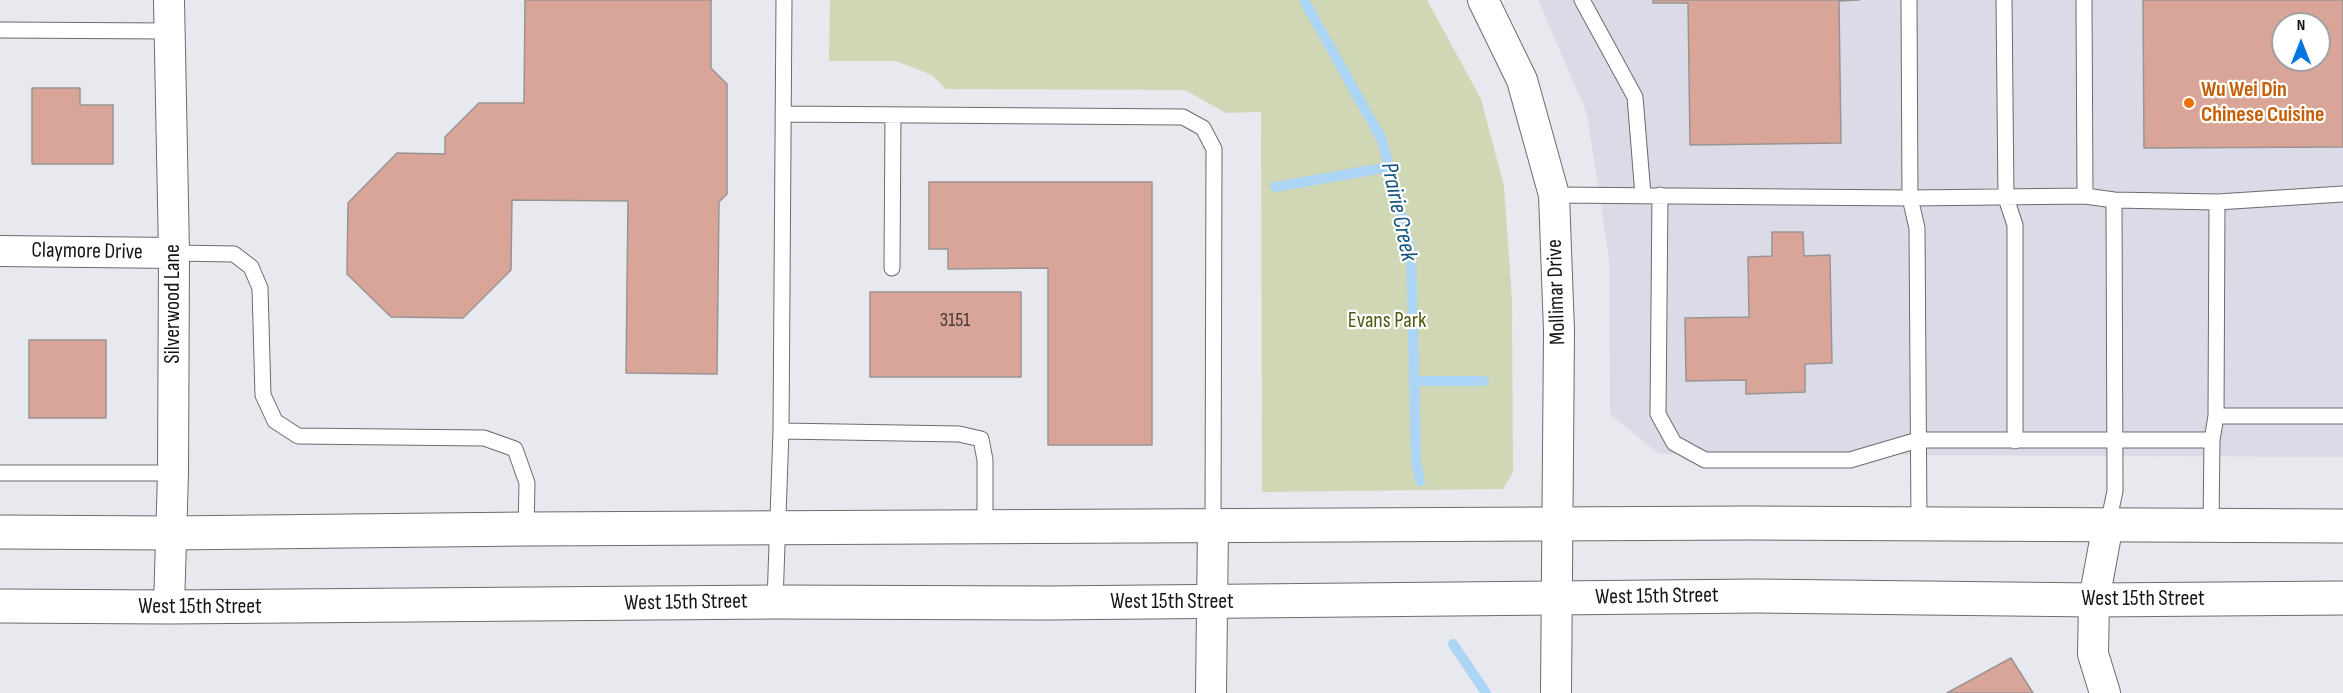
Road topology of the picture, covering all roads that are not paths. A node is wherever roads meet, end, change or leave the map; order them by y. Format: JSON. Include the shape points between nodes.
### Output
{"nodes":[{"id":1,"x":169,"y":0,"type":"edge"},
{"id":2,"x":784,"y":0,"type":"edge"},
{"id":3,"x":1482,"y":0,"type":"edge"},
{"id":4,"x":1582,"y":0,"type":"edge"},
{"id":5,"x":1909,"y":0,"type":"edge"},
{"id":6,"x":2004,"y":0,"type":"edge"},
{"id":7,"x":2084,"y":0,"type":"edge"},
{"id":8,"x":0,"y":30,"type":"edge"},
{"id":9,"x":168,"y":31,"type":"junction"},
{"id":10,"x":784,"y":114,"type":"junction"},
{"id":11,"x":893,"y":116,"type":"junction"},
{"id":12,"x":2343,"y":194,"type":"edge"},
{"id":13,"x":1554,"y":195,"type":"junction"},
{"id":14,"x":1643,"y":195,"type":"junction"},
{"id":15,"x":1660,"y":195,"type":"junction"},
{"id":16,"x":2085,"y":196,"type":"junction"},
{"id":17,"x":1910,"y":198,"type":"junction"},
{"id":18,"x":2006,"y":198,"type":"junction"},
{"id":19,"x":2114,"y":200,"type":"junction"},
{"id":20,"x":2217,"y":201,"type":"junction"},
{"id":21,"x":0,"y":251,"type":"edge"},
{"id":22,"x":174,"y":253,"type":"junction"},
{"id":23,"x":892,"y":268,"type":"dead end"},
{"id":24,"x":2216,"y":416,"type":"junction"},
{"id":25,"x":2343,"y":416,"type":"edge"},
{"id":26,"x":781,"y":431,"type":"junction"},
{"id":27,"x":2115,"y":439,"type":"junction"},
{"id":28,"x":1918,"y":440,"type":"junction"},
{"id":29,"x":2212,"y":440,"type":"junction"},
{"id":30,"x":2015,"y":441,"type":"junction"},
{"id":31,"x":0,"y":473,"type":"edge"},
{"id":32,"x":173,"y":473,"type":"junction"},
{"id":33,"x":1557,"y":524,"type":"junction"},
{"id":34,"x":1919,"y":524,"type":"junction"},
{"id":35,"x":2108,"y":524,"type":"junction"},
{"id":36,"x":2211,"y":525,"type":"junction"},
{"id":37,"x":1213,"y":526,"type":"junction"},
{"id":38,"x":2343,"y":526,"type":"edge"},
{"id":39,"x":985,"y":528,"type":"junction"},
{"id":40,"x":526,"y":529,"type":"junction"},
{"id":41,"x":779,"y":529,"type":"junction"},
{"id":42,"x":0,"y":532,"type":"edge"},
{"id":43,"x":171,"y":533,"type":"junction"},
{"id":44,"x":1557,"y":598,"type":"junction"},
{"id":45,"x":2343,"y":598,"type":"edge"},
{"id":46,"x":2094,"y":600,"type":"junction"},
{"id":47,"x":775,"y":602,"type":"junction"},
{"id":48,"x":1213,"y":602,"type":"junction"},
{"id":49,"x":0,"y":606,"type":"edge"},
{"id":50,"x":169,"y":607,"type":"junction"},
{"id":51,"x":1211,"y":693,"type":"edge"},
{"id":52,"x":1556,"y":693,"type":"edge"},
{"id":53,"x":2105,"y":693,"type":"edge"}],
"edges":[{"from":1,"to":9,"type":"street","name":"Silverwood Lane"},
{"from":2,"to":10,"type":"lane"},
{"from":3,"to":13,"type":"street","name":"Mollimar Drive","via":[[1522,80]]},
{"from":4,"to":14,"type":"lane","via":[[1635,97]]},
{"from":5,"to":17,"type":"lane"},
{"from":6,"to":18,"type":"lane"},
{"from":7,"to":16,"type":"lane"},
{"from":8,"to":9,"type":"lane"},
{"from":9,"to":22,"type":"street","name":"Silverwood Lane"},
{"from":10,"to":11,"type":"lane"},
{"from":10,"to":26,"type":"lane"},
{"from":11,"to":23,"type":"lane"},
{"from":11,"to":37,"type":"lane","via":[[1183,117],[1203,128],[1214,149]]},
{"from":12,"to":20,"type":"lane"},
{"from":13,"to":14,"type":"lane"},
{"from":13,"to":33,"type":"street","name":"Mollimar Drive","via":[[1559,331]]},
{"from":14,"to":15,"type":"lane"},
{"from":15,"to":17,"type":"lane"},
{"from":15,"to":28,"type":"lane","via":[[1658,414],[1674,443],[1705,460],[1850,460]]},
{"from":16,"to":18,"type":"lane"},
{"from":16,"to":19,"type":"lane"},
{"from":17,"to":18,"type":"lane"},
{"from":17,"to":28,"type":"lane","via":[[1917,228]]},
{"from":18,"to":30,"type":"lane","via":[[2015,225]]},
{"from":19,"to":20,"type":"lane"},
{"from":19,"to":27,"type":"lane"},
{"from":20,"to":24,"type":"lane"},
{"from":21,"to":22,"type":"street","name":"Claymore Drive"},
{"from":22,"to":32,"type":"street","name":"Silverwood Lane"},
{"from":22,"to":40,"type":"lane","via":[[234,254],[251,267],[260,288],[263,395],[275,421],[298,436],[484,438],[515,450],[527,483]]},
{"from":24,"to":25,"type":"lane"},
{"from":24,"to":29,"type":"lane"},
{"from":26,"to":39,"type":"lane","via":[[959,434],[981,439],[985,460]]},
{"from":26,"to":41,"type":"lane"},
{"from":27,"to":29,"type":"lane"},
{"from":27,"to":30,"type":"lane"},
{"from":27,"to":35,"type":"lane","via":[[2115,491]]},
{"from":28,"to":30,"type":"lane"},
{"from":28,"to":34,"type":"lane"},
{"from":29,"to":36,"type":"lane"},
{"from":31,"to":32,"type":"lane"},
{"from":32,"to":43,"type":"street","name":"Silverwood Lane"},
{"from":33,"to":34,"type":"main road"},
{"from":33,"to":37,"type":"main road"},
{"from":33,"to":44,"type":"street","name":"Mollimar Drive"},
{"from":34,"to":35,"type":"main road"},
{"from":35,"to":36,"type":"main road"},
{"from":35,"to":46,"type":"street"},
{"from":36,"to":38,"type":"main road"},
{"from":37,"to":39,"type":"main road"},
{"from":37,"to":48,"type":"street"},
{"from":39,"to":41,"type":"main road"},
{"from":40,"to":41,"type":"main road"},
{"from":40,"to":43,"type":"main road"},
{"from":41,"to":47,"type":"lane"},
{"from":42,"to":43,"type":"main road"},
{"from":43,"to":50,"type":"street","name":"Silverwood Lane"},
{"from":44,"to":46,"type":"main road","name":"West 15th Street"},
{"from":44,"to":48,"type":"main road","name":"West 15th Street"},
{"from":44,"to":52,"type":"street","name":"Mollimar Drive"},
{"from":45,"to":46,"type":"main road","name":"West 15th Street"},
{"from":46,"to":53,"type":"street","via":[[2093,654]]},
{"from":47,"to":48,"type":"main road","name":"West 15th Street"},
{"from":47,"to":50,"type":"main road","name":"West 15th Street"},
{"from":48,"to":51,"type":"street"},
{"from":49,"to":50,"type":"main road","name":"West 15th Street"}]}
